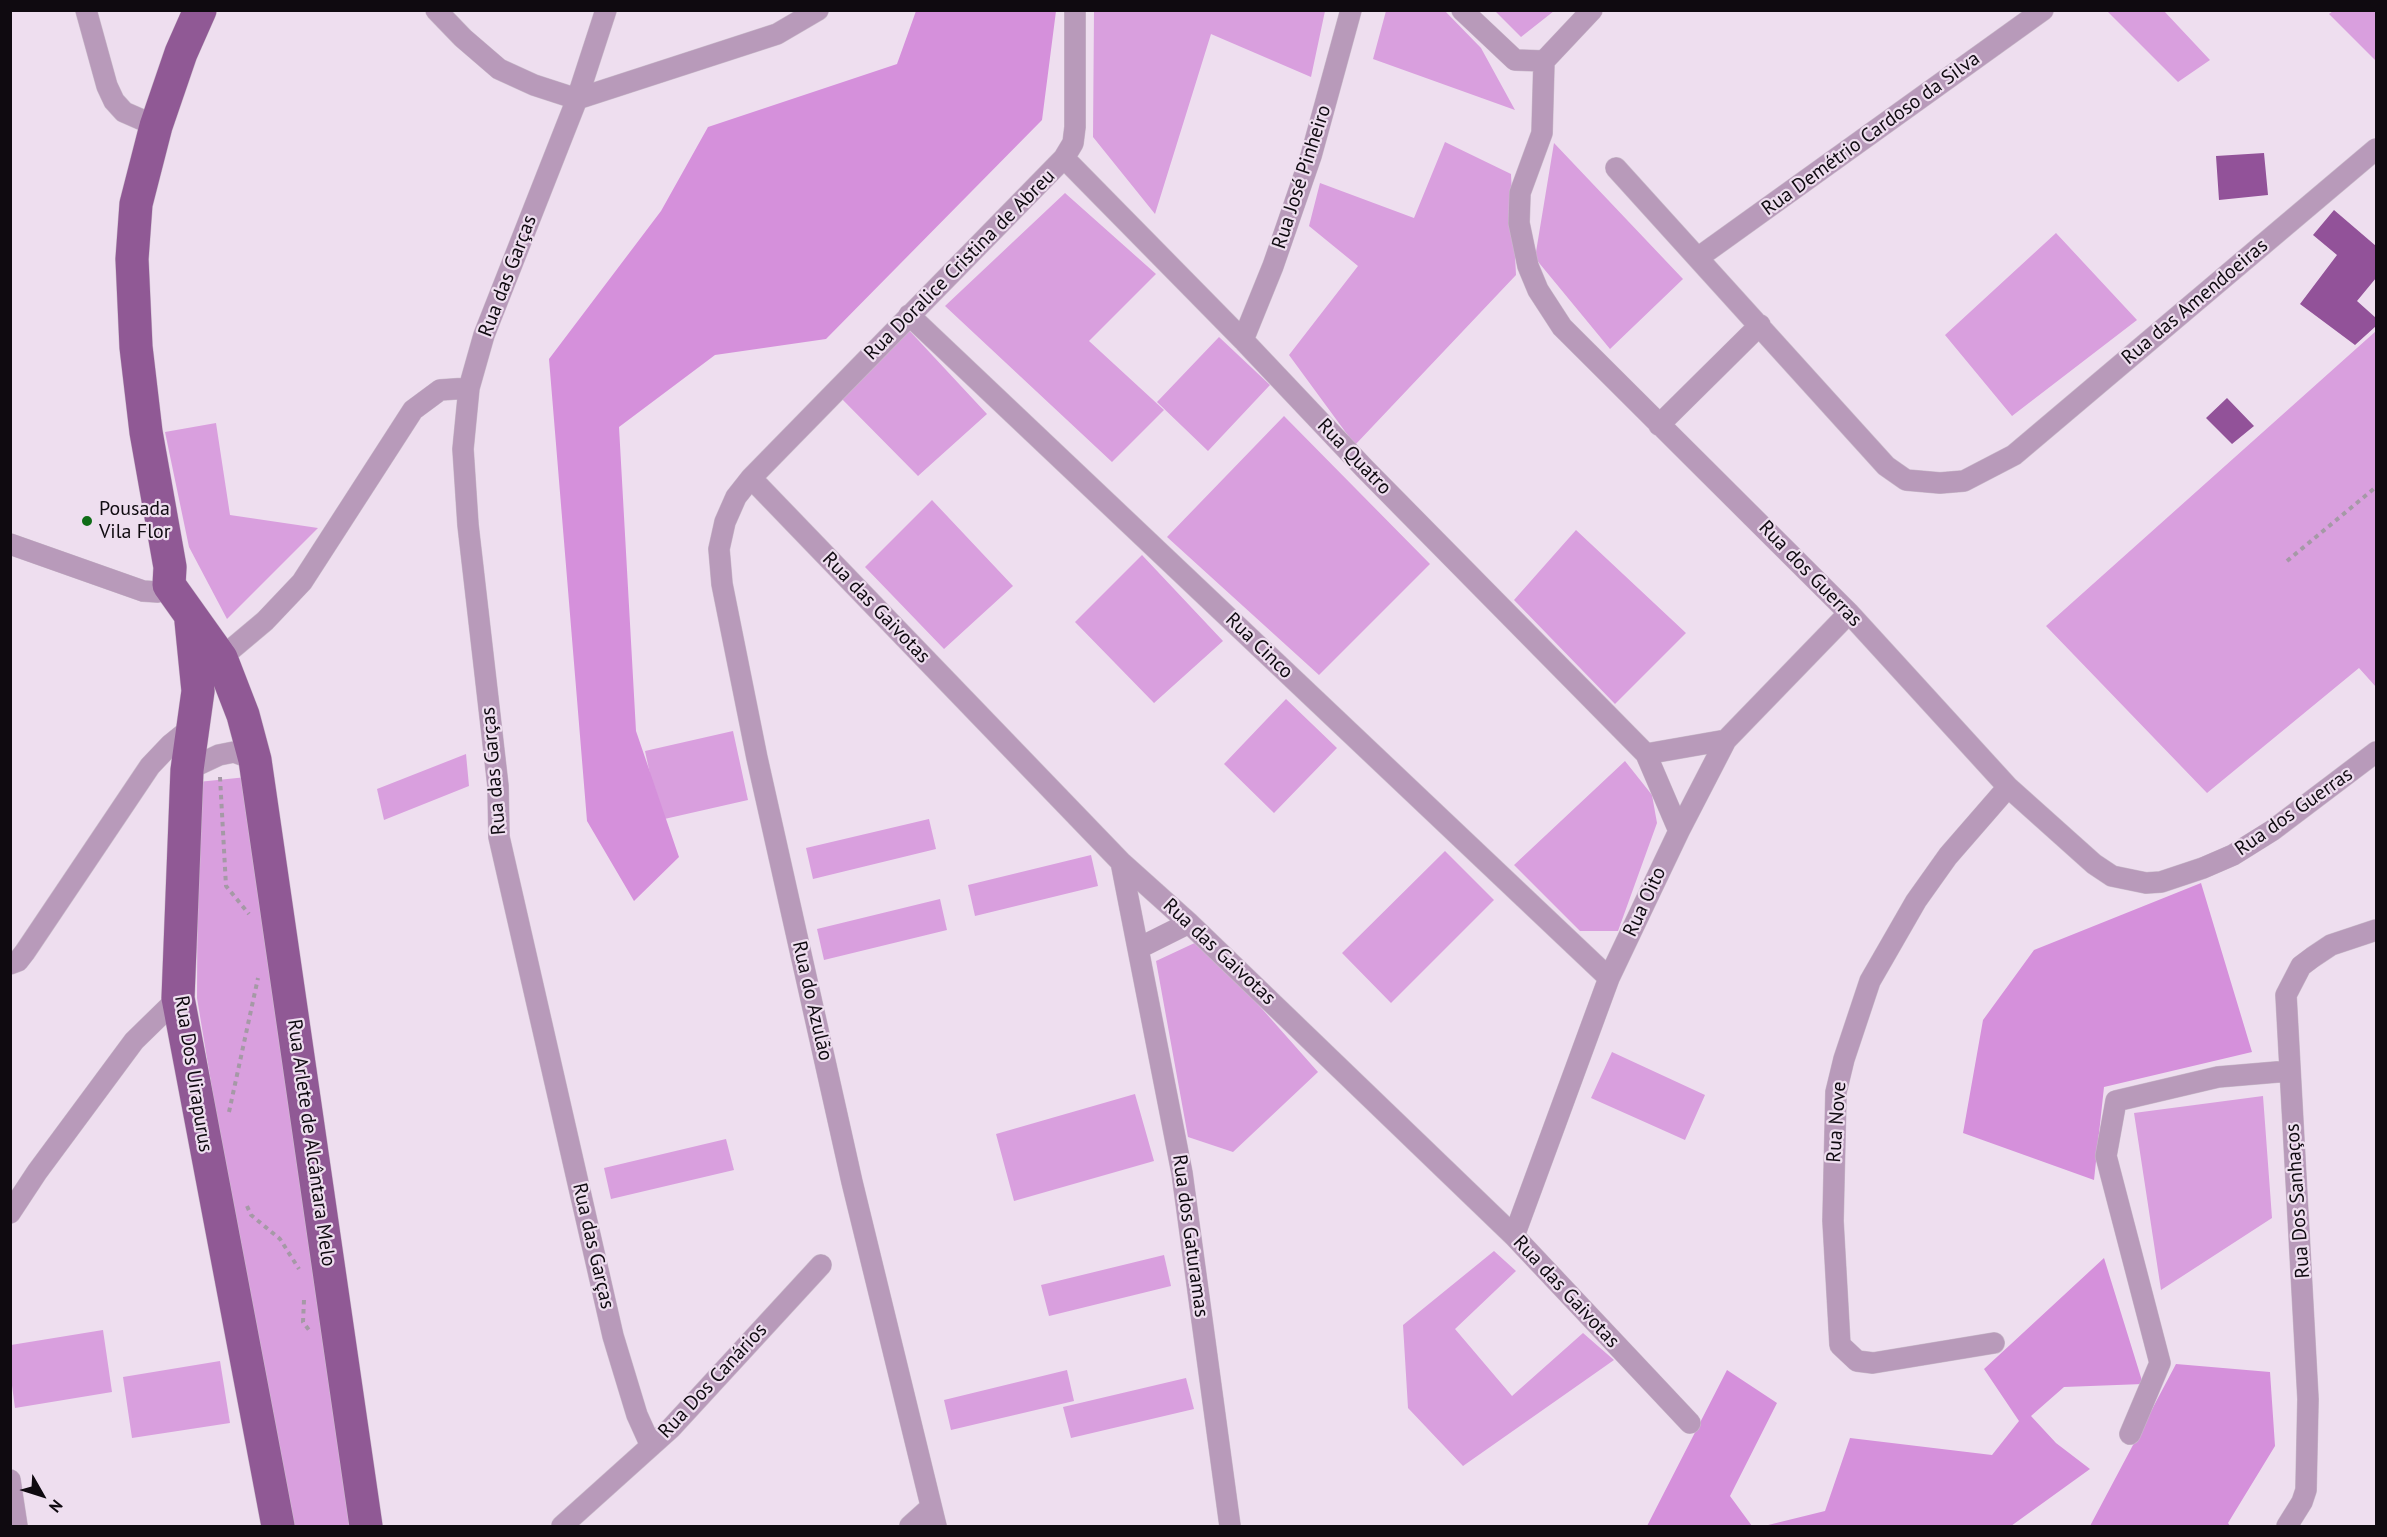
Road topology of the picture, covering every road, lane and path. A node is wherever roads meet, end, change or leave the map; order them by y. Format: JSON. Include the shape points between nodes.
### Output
{"nodes":[{"id":1,"x":86,"y":10,"type":"edge"},
{"id":2,"x":200,"y":10,"type":"edge"},
{"id":3,"x":436,"y":10,"type":"edge"},
{"id":4,"x":606,"y":10,"type":"edge"},
{"id":5,"x":818,"y":10,"type":"edge"},
{"id":6,"x":1075,"y":10,"type":"edge"},
{"id":7,"x":1351,"y":10,"type":"edge"},
{"id":8,"x":1462,"y":10,"type":"edge"},
{"id":9,"x":1592,"y":10,"type":"edge"},
{"id":10,"x":2043,"y":10,"type":"edge"},
{"id":11,"x":1544,"y":61,"type":"junction"},
{"id":12,"x":577,"y":99,"type":"junction"},
{"id":13,"x":156,"y":126,"type":"junction"},
{"id":14,"x":2376,"y":150,"type":"edge"},
{"id":15,"x":1064,"y":158,"type":"junction"},
{"id":16,"x":1616,"y":168,"type":"dead end"},
{"id":17,"x":1699,"y":257,"type":"junction"},
{"id":18,"x":909,"y":315,"type":"junction"},
{"id":19,"x":1760,"y":325,"type":"junction"},
{"id":20,"x":1243,"y":340,"type":"junction"},
{"id":21,"x":469,"y":388,"type":"junction"},
{"id":22,"x":1659,"y":425,"type":"junction"},
{"id":23,"x":751,"y":478,"type":"junction"},
{"id":24,"x":2376,"y":487,"type":"edge"},
{"id":25,"x":10,"y":544,"type":"edge"},
{"id":26,"x":2286,"y":561,"type":"dead end"},
{"id":27,"x":169,"y":585,"type":"junction"},
{"id":28,"x":1849,"y":613,"type":"junction"},
{"id":29,"x":209,"y":663,"type":"junction"},
{"id":30,"x":191,"y":728,"type":"junction"},
{"id":31,"x":1726,"y":740,"type":"junction"},
{"id":32,"x":2376,"y":752,"type":"edge"},
{"id":33,"x":1646,"y":754,"type":"junction"},
{"id":34,"x":219,"y":755,"type":"junction"},
{"id":35,"x":255,"y":760,"type":"junction"},
{"id":36,"x":187,"y":770,"type":"junction"},
{"id":37,"x":2008,"y":787,"type":"junction"},
{"id":38,"x":1678,"y":831,"type":"junction"},
{"id":39,"x":1121,"y":862,"type":"junction"},
{"id":40,"x":252,"y":919,"type":"dead end"},
{"id":41,"x":1189,"y":923,"type":"junction"},
{"id":42,"x":2376,"y":930,"type":"edge"},
{"id":43,"x":1138,"y":948,"type":"junction"},
{"id":44,"x":10,"y":964,"type":"edge"},
{"id":45,"x":259,"y":973,"type":"dead end"},
{"id":46,"x":1609,"y":978,"type":"junction"},
{"id":47,"x":178,"y":998,"type":"junction"},
{"id":48,"x":2289,"y":1071,"type":"junction"},
{"id":49,"x":230,"y":1122,"type":"dead end"},
{"id":50,"x":243,"y":1197,"type":"dead end"},
{"id":51,"x":10,"y":1213,"type":"edge"},
{"id":52,"x":1514,"y":1236,"type":"junction"},
{"id":53,"x":821,"y":1265,"type":"dead end"},
{"id":54,"x":301,"y":1278,"type":"dead end"},
{"id":55,"x":304,"y":1297,"type":"dead end"},
{"id":56,"x":314,"y":1338,"type":"dead end"},
{"id":57,"x":1994,"y":1343,"type":"dead end"},
{"id":58,"x":1690,"y":1423,"type":"dead end"},
{"id":59,"x":2130,"y":1434,"type":"dead end"},
{"id":60,"x":651,"y":1446,"type":"junction"},
{"id":61,"x":10,"y":1480,"type":"edge"},
{"id":62,"x":933,"y":1517,"type":"edge"},
{"id":63,"x":2291,"y":1525,"type":"edge"},
{"id":64,"x":17,"y":1527,"type":"edge"},
{"id":65,"x":278,"y":1527,"type":"edge"},
{"id":66,"x":366,"y":1527,"type":"edge"},
{"id":67,"x":562,"y":1527,"type":"edge"},
{"id":68,"x":910,"y":1527,"type":"edge"},
{"id":69,"x":1230,"y":1527,"type":"edge"}],
"edges":[{"from":1,"to":13,"type":"street","via":[[106,86],[114,101],[124,112]]},
{"from":2,"to":13,"type":"main road"},
{"from":3,"to":12,"type":"street","via":[[499,69]]},
{"from":4,"to":12,"type":"street","name":"Rua das Garças"},
{"from":5,"to":12,"type":"street","via":[[777,34]]},
{"from":6,"to":15,"type":"street","name":"Rua Doralice Cristina de Abreu","via":[[1075,127],[1073,143]]},
{"from":7,"to":20,"type":"street","name":"Rua José Pinheiro","via":[[1311,156]]},
{"from":8,"to":11,"type":"street","via":[[1515,60]]},
{"from":9,"to":11,"type":"street"},
{"from":10,"to":17,"type":"street","name":"Rua Demétrio Cardoso da Silva"},
{"from":11,"to":22,"type":"street","name":"Rua dos Guerras","via":[[1542,133],[1520,193],[1519,222],[1525,255],[1538,290],[1562,327]]},
{"from":12,"to":21,"type":"street","name":"Rua das Garças","via":[[484,335]]},
{"from":13,"to":27,"type":"main road","via":[[136,204],[132,259],[135,347],[147,443],[170,567]]},
{"from":14,"to":19,"type":"street","name":"Rua das Amendoeiras","via":[[2014,455],[1964,481],[1906,480],[1886,465]]},
{"from":15,"to":18,"type":"street","name":"Rua Doralice Cristina de Abreu"},
{"from":15,"to":20,"type":"street","name":"Rua Quatro"},
{"from":16,"to":17,"type":"street","name":"Rua das Amendoeiras"},
{"from":17,"to":19,"type":"street","name":"Rua das Amendoeiras"},
{"from":18,"to":23,"type":"street","name":"Rua Doralice Cristina de Abreu"},
{"from":18,"to":46,"type":"street","name":"Rua Cinco"},
{"from":19,"to":22,"type":"street"},
{"from":20,"to":33,"type":"street","name":"Rua Quatro","via":[[1365,470]]},
{"from":21,"to":29,"type":"street","via":[[440,390],[413,410],[302,582],[265,621]]},
{"from":21,"to":60,"type":"street","name":"Rua das Garças","via":[[463,449],[465,482],[498,786],[499,837],[613,1336],[637,1415]]},
{"from":22,"to":28,"type":"street","name":"Rua dos Guerras"},
{"from":23,"to":39,"type":"street","name":"Rua das Gaivotas"},
{"from":23,"to":62,"type":"street","name":"Rua do Azulão","via":[[735,497],[725,522],[719,549],[722,584],[852,1182]]},
{"from":24,"to":26,"type":"path"},
{"from":25,"to":27,"type":"street","via":[[143,591],[158,592]]},
{"from":27,"to":29,"type":"main road","name":"Rua Dos Uirapurus","via":[[190,615]]},
{"from":28,"to":31,"type":"street","name":"Rua Oito"},
{"from":28,"to":37,"type":"street","name":"Rua dos Guerras"},
{"from":29,"to":30,"type":"main road","name":"Rua Dos Uirapurus","via":[[198,691]]},
{"from":29,"to":35,"type":"main road","name":"Rua Arlete de Alcântara Melo","via":[[243,715]]},
{"from":30,"to":36,"type":"main road","name":"Rua Dos Uirapurus"},
{"from":30,"to":44,"type":"street","via":[[150,766],[25,952]]},
{"from":31,"to":33,"type":"street"},
{"from":31,"to":38,"type":"street","name":"Rua Oito"},
{"from":32,"to":37,"type":"street","name":"Rua dos Guerras","via":[[2311,803],[2233,855],[2161,882],[2128,881],[2094,864]]},
{"from":33,"to":38,"type":"street","name":"Rua Quatro"},
{"from":34,"to":35,"type":"street","via":[[234,752]]},
{"from":34,"to":36,"type":"street"},
{"from":34,"to":40,"type":"path","via":[[226,886]]},
{"from":35,"to":66,"type":"main road","name":"Rua Arlete de Alcântara Melo"},
{"from":36,"to":47,"type":"main road","name":"Rua Dos Uirapurus"},
{"from":37,"to":57,"type":"street","name":"Rua Nove","via":[[1935,874],[1870,981],[1856,1016],[1836,1092],[1833,1221],[1840,1345],[1857,1361],[1874,1363]]},
{"from":38,"to":46,"type":"street","name":"Rua Oito"},
{"from":39,"to":41,"type":"street","name":"Rua das Gaivotas"},
{"from":39,"to":43,"type":"street","name":"Rua dos Gaturamas"},
{"from":41,"to":43,"type":"street"},
{"from":41,"to":52,"type":"street","name":"Rua das Gaivotas"},
{"from":42,"to":48,"type":"street","name":"Rua Dos Sanhaços","via":[[2331,945],[2301,966],[2290,982],[2286,995]]},
{"from":43,"to":69,"type":"street","name":"Rua dos Gaturamas","via":[[1182,1173]]},
{"from":45,"to":49,"type":"path","via":[[228,1112]]},
{"from":46,"to":52,"type":"street","name":"Rua Oito"},
{"from":47,"to":51,"type":"street","via":[[134,1041]]},
{"from":47,"to":65,"type":"main road","name":"Rua Dos Uirapurus"},
{"from":48,"to":59,"type":"street","via":[[2218,1077],[2116,1101],[2106,1156],[2160,1363]]},
{"from":48,"to":63,"type":"street","name":"Rua Dos Sanhaços","via":[[2308,1399],[2306,1490]]},
{"from":50,"to":54,"type":"path","via":[[251,1215],[280,1239]]},
{"from":52,"to":58,"type":"street","name":"Rua das Gaivotas"},
{"from":53,"to":60,"type":"street","name":"Rua Dos Canários"},
{"from":55,"to":56,"type":"path","via":[[303,1322]]},
{"from":60,"to":67,"type":"street","name":"Rua Dos Canários"},
{"from":61,"to":64,"type":"street"},
{"from":62,"to":68,"type":"street"}]}
